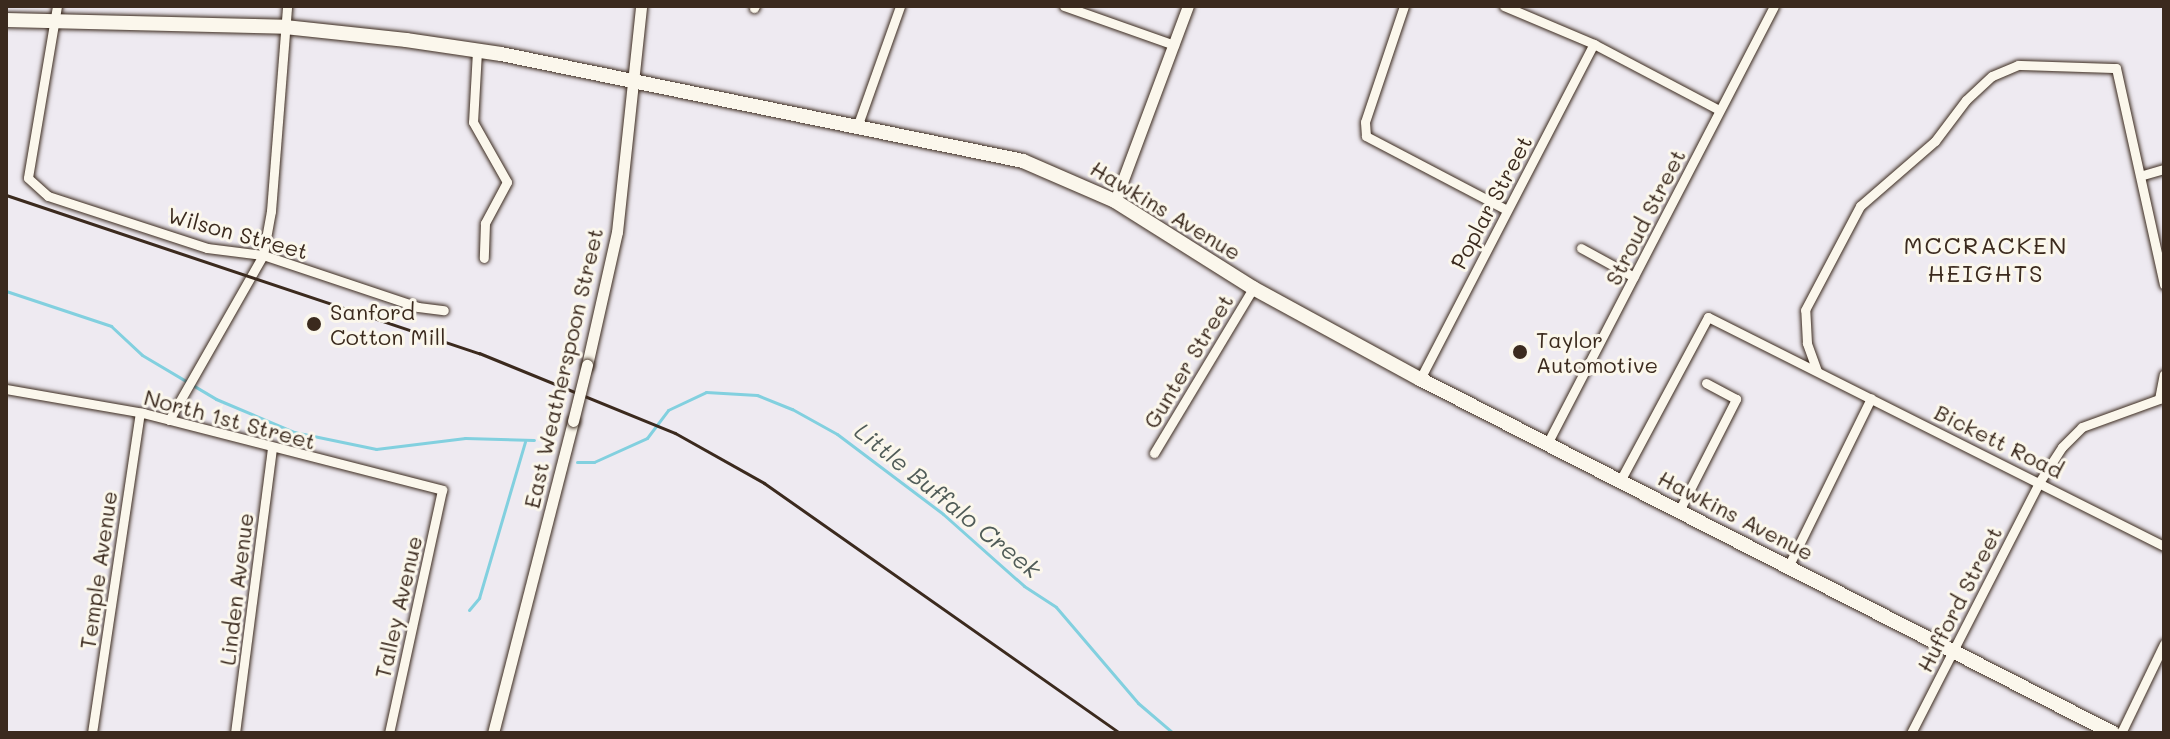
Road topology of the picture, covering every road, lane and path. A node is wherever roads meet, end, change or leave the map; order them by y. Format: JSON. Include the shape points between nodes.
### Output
{"nodes":[{"id":1,"x":287,"y":6,"type":"edge"},
{"id":2,"x":641,"y":6,"type":"edge"},
{"id":3,"x":900,"y":6,"type":"edge"},
{"id":4,"x":1064,"y":6,"type":"edge"},
{"id":5,"x":1188,"y":6,"type":"edge"},
{"id":6,"x":1404,"y":6,"type":"edge"},
{"id":7,"x":1504,"y":6,"type":"edge"},
{"id":8,"x":1774,"y":6,"type":"edge"},
{"id":9,"x":56,"y":13,"type":"edge"},
{"id":10,"x":6,"y":20,"type":"edge"},
{"id":11,"x":285,"y":27,"type":"junction"},
{"id":12,"x":1594,"y":44,"type":"junction"},
{"id":13,"x":1174,"y":45,"type":"junction"},
{"id":14,"x":477,"y":51,"type":"junction"},
{"id":15,"x":636,"y":82,"type":"junction"},
{"id":16,"x":1719,"y":110,"type":"junction"},
{"id":17,"x":857,"y":127,"type":"junction"},
{"id":18,"x":2164,"y":169,"type":"edge"},
{"id":19,"x":2143,"y":175,"type":"junction"},
{"id":20,"x":1115,"y":201,"type":"junction"},
{"id":21,"x":1507,"y":210,"type":"junction"},
{"id":22,"x":1581,"y":248,"type":"dead end"},
{"id":23,"x":263,"y":255,"type":"junction"},
{"id":24,"x":484,"y":258,"type":"dead end"},
{"id":25,"x":1634,"y":277,"type":"junction"},
{"id":26,"x":2164,"y":285,"type":"edge"},
{"id":27,"x":1253,"y":288,"type":"junction"},
{"id":28,"x":444,"y":310,"type":"dead end"},
{"id":29,"x":1817,"y":371,"type":"junction"},
{"id":30,"x":2164,"y":374,"type":"edge"},
{"id":31,"x":1420,"y":379,"type":"junction"},
{"id":32,"x":1706,"y":383,"type":"dead end"},
{"id":33,"x":6,"y":389,"type":"edge"},
{"id":34,"x":1871,"y":398,"type":"junction"},
{"id":35,"x":2162,"y":401,"type":"edge"},
{"id":36,"x":140,"y":413,"type":"junction"},
{"id":37,"x":169,"y":420,"type":"junction"},
{"id":38,"x":1547,"y":444,"type":"junction"},
{"id":39,"x":272,"y":450,"type":"junction"},
{"id":40,"x":1154,"y":453,"type":"dead end"},
{"id":41,"x":1620,"y":481,"type":"junction"},
{"id":42,"x":2040,"y":481,"type":"junction"},
{"id":43,"x":442,"y":490,"type":"joint"},
{"id":44,"x":1679,"y":511,"type":"junction"},
{"id":45,"x":2164,"y":546,"type":"edge"},
{"id":46,"x":1788,"y":567,"type":"junction"},
{"id":47,"x":2164,"y":644,"type":"edge"},
{"id":48,"x":1952,"y":651,"type":"junction"},
{"id":49,"x":92,"y":733,"type":"edge"},
{"id":50,"x":235,"y":733,"type":"edge"},
{"id":51,"x":389,"y":733,"type":"edge"},
{"id":52,"x":493,"y":733,"type":"edge"},
{"id":53,"x":1911,"y":733,"type":"edge"},
{"id":54,"x":2113,"y":733,"type":"edge"},
{"id":55,"x":2121,"y":733,"type":"edge"}],
"edges":[{"from":1,"to":11,"type":"street"},
{"from":2,"to":15,"type":"street","name":"East Weatherspoon Street"},
{"from":3,"to":17,"type":"street"},
{"from":4,"to":13,"type":"street"},
{"from":5,"to":13,"type":"street"},
{"from":6,"to":21,"type":"street","via":[[1365,122],[1366,133],[1409,162]]},
{"from":7,"to":12,"type":"street"},
{"from":8,"to":16,"type":"street","name":"Stroud Street"},
{"from":9,"to":10,"type":"main road","name":"Hawkins Avenue"},
{"from":9,"to":11,"type":"main road","name":"Hawkins Avenue"},
{"from":9,"to":23,"type":"street","name":"Wilson Street","via":[[28,178],[48,196],[132,224],[207,248]]},
{"from":11,"to":14,"type":"main road","name":"Hawkins Avenue"},
{"from":11,"to":23,"type":"street"},
{"from":12,"to":16,"type":"street"},
{"from":12,"to":21,"type":"street","name":"Poplar Street"},
{"from":13,"to":20,"type":"street"},
{"from":14,"to":15,"type":"main road","name":"Hawkins Avenue"},
{"from":14,"to":24,"type":"street","via":[[473,122],[507,182],[502,200],[485,223]]},
{"from":15,"to":17,"type":"main road","name":"Hawkins Avenue"},
{"from":15,"to":52,"type":"street","name":"East Weatherspoon Street","bridge":true,"via":[[617,232]]},
{"from":16,"to":25,"type":"street","name":"Stroud Street"},
{"from":17,"to":20,"type":"main road","name":"Hawkins Avenue","via":[[1023,161]]},
{"from":18,"to":19,"type":"street"},
{"from":19,"to":26,"type":"street"},
{"from":19,"to":29,"type":"street","via":[[2116,68],[2018,65],[1992,76],[1935,141],[1860,206],[1805,310],[1807,343]]},
{"from":20,"to":27,"type":"main road","name":"Hawkins Avenue"},
{"from":21,"to":31,"type":"street","name":"Poplar Street"},
{"from":22,"to":25,"type":"street"},
{"from":23,"to":28,"type":"street","name":"Wilson Street","via":[[407,304]]},
{"from":23,"to":37,"type":"street"},
{"from":25,"to":38,"type":"street","name":"Stroud Street"},
{"from":27,"to":31,"type":"main road","name":"Hawkins Avenue"},
{"from":27,"to":40,"type":"street","name":"Gunter Street"},
{"from":29,"to":34,"type":"street","name":"Bickett Road"},
{"from":29,"to":41,"type":"street","name":"Bickett Road","via":[[1708,317]]},
{"from":30,"to":35,"type":"street"},
{"from":31,"to":38,"type":"main road","name":"Hawkins Avenue"},
{"from":32,"to":44,"type":"street","via":[[1736,399]]},
{"from":33,"to":36,"type":"street","name":"North 1st Street"},
{"from":34,"to":42,"type":"street","name":"Bickett Road"},
{"from":34,"to":46,"type":"street"},
{"from":35,"to":42,"type":"street","name":"Hufford Street","via":[[2082,427]]},
{"from":36,"to":37,"type":"street","name":"North 1st Street"},
{"from":36,"to":49,"type":"street","name":"Temple Avenue"},
{"from":37,"to":39,"type":"street","name":"North 1st Street"},
{"from":38,"to":41,"type":"main road","name":"Hawkins Avenue"},
{"from":39,"to":43,"type":"street","name":"North 1st Street"},
{"from":39,"to":50,"type":"street","name":"Linden Avenue"},
{"from":41,"to":44,"type":"main road","name":"Hawkins Avenue"},
{"from":42,"to":45,"type":"street","name":"Bickett Road"},
{"from":42,"to":48,"type":"street","name":"Hufford Street"},
{"from":43,"to":51,"type":"street","name":"Talley Avenue"},
{"from":44,"to":46,"type":"main road","name":"Hawkins Avenue"},
{"from":46,"to":48,"type":"main road","name":"Hawkins Avenue"},
{"from":47,"to":55,"type":"street"},
{"from":48,"to":53,"type":"street","name":"Hufford Street"},
{"from":48,"to":54,"type":"main road","name":"Hawkins Avenue"}]}
